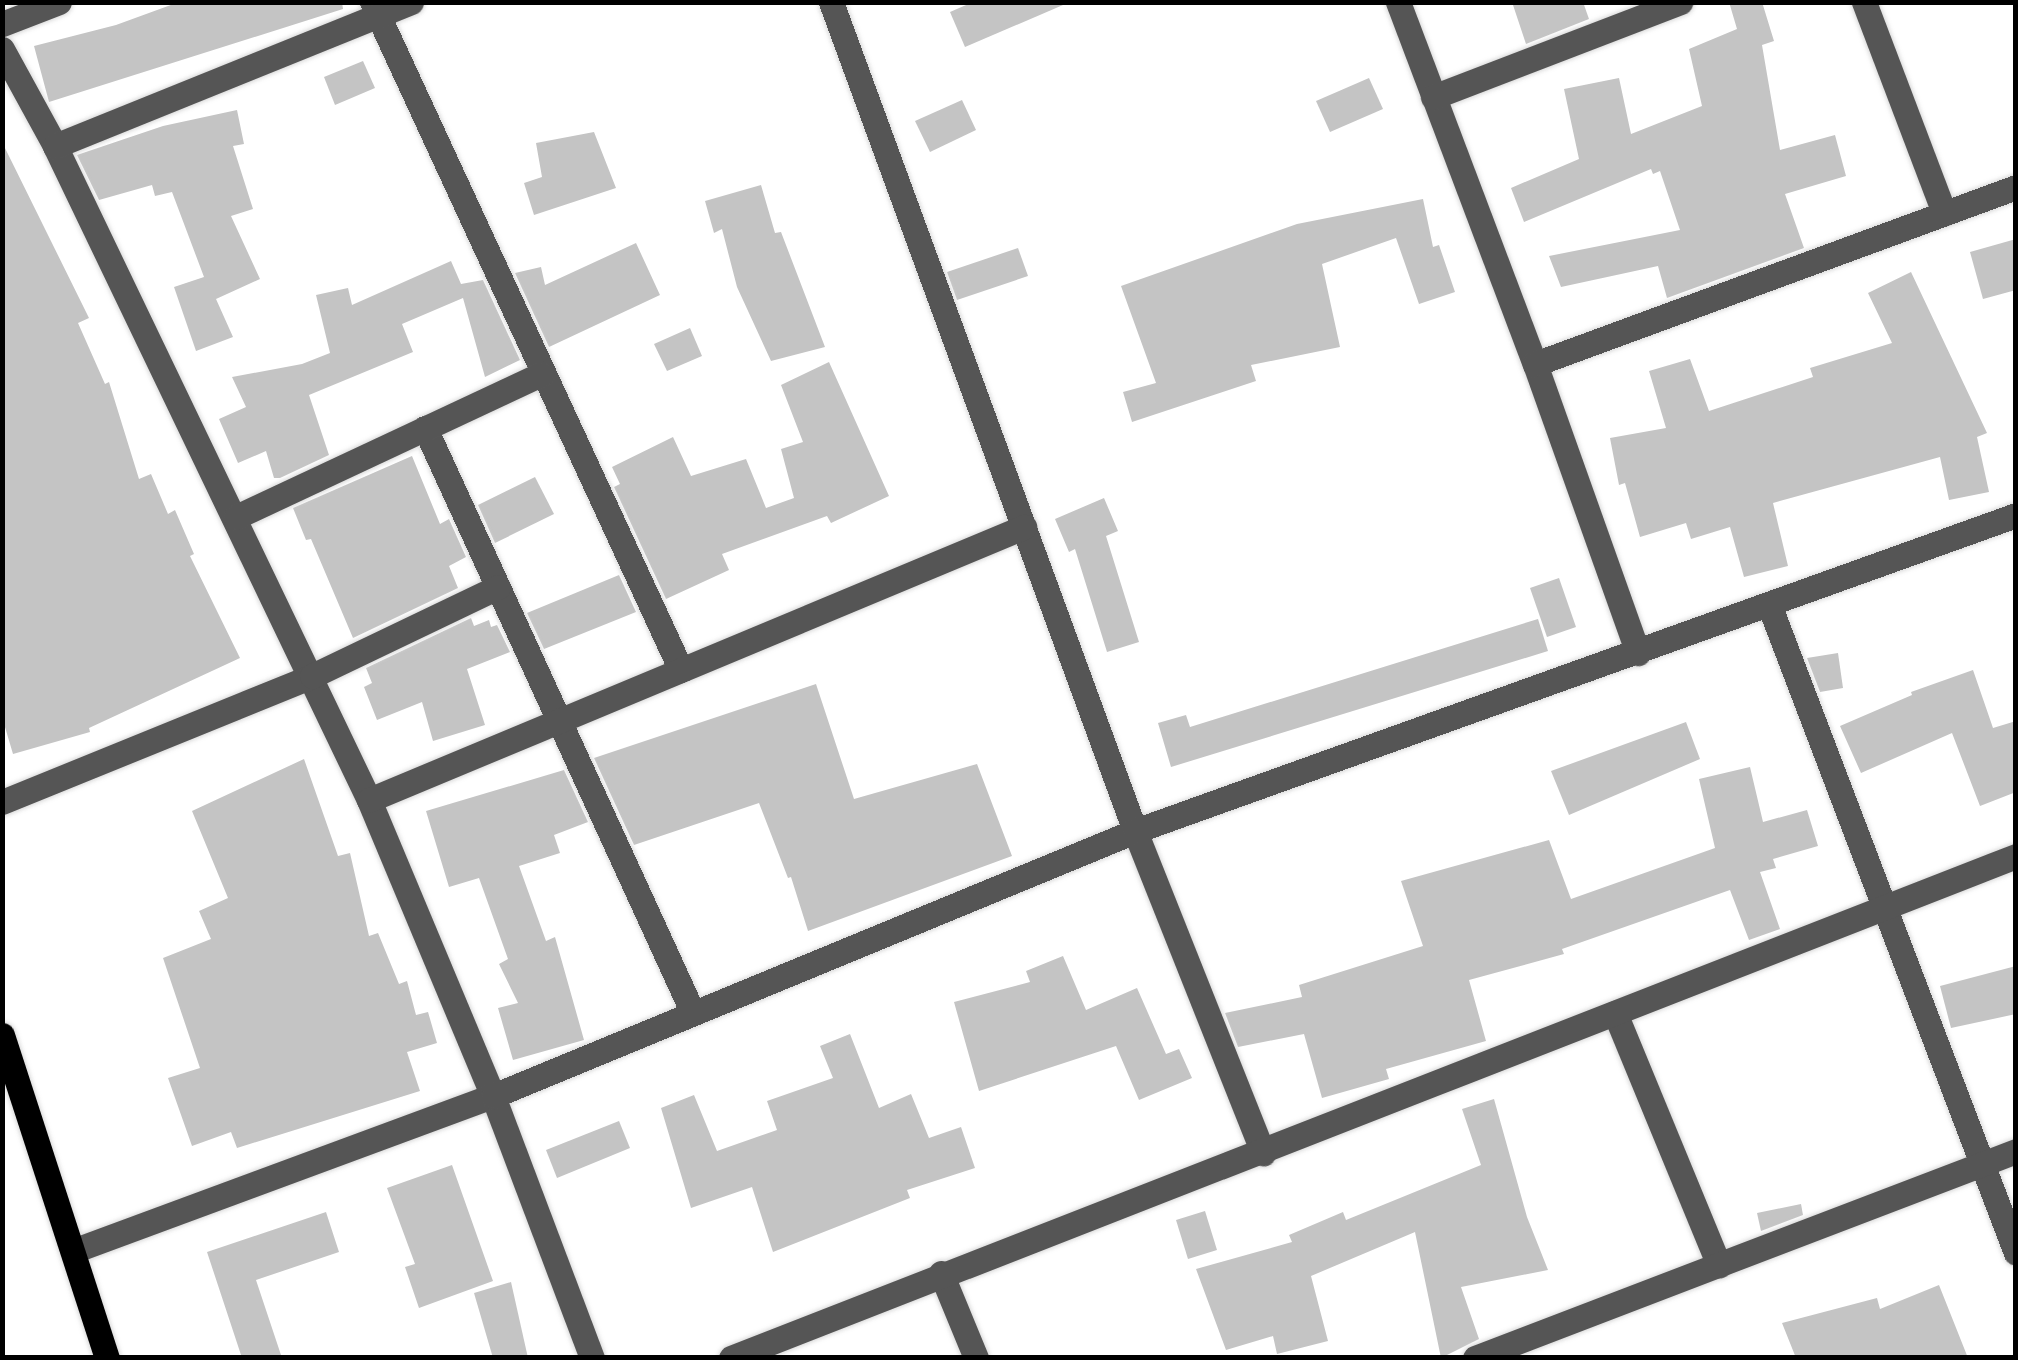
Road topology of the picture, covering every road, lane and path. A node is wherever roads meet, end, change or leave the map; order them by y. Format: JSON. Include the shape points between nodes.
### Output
{"nodes":[{"id":1,"x":58,"y":2,"type":"edge"},
{"id":2,"x":411,"y":2,"type":"edge"},
{"id":3,"x":831,"y":2,"type":"edge"},
{"id":4,"x":1398,"y":2,"type":"edge"},
{"id":5,"x":1680,"y":2,"type":"edge"},
{"id":6,"x":1864,"y":2,"type":"edge"},
{"id":7,"x":374,"y":9,"type":"edge"},
{"id":8,"x":2,"y":24,"type":"edge"},
{"id":9,"x":2,"y":49,"type":"edge"},
{"id":10,"x":1433,"y":97,"type":"junction"},
{"id":11,"x":55,"y":146,"type":"junction"},
{"id":12,"x":2016,"y":187,"type":"edge"},
{"id":13,"x":1944,"y":213,"type":"junction"},
{"id":14,"x":1536,"y":364,"type":"junction"},
{"id":15,"x":541,"y":374,"type":"junction"},
{"id":16,"x":425,"y":428,"type":"junction"},
{"id":17,"x":2016,"y":516,"type":"edge"},
{"id":18,"x":236,"y":517,"type":"junction"},
{"id":19,"x":1024,"y":527,"type":"junction"},
{"id":20,"x":498,"y":586,"type":"junction"},
{"id":21,"x":1770,"y":607,"type":"junction"},
{"id":22,"x":1638,"y":654,"type":"junction"},
{"id":23,"x":680,"y":670,"type":"junction"},
{"id":24,"x":312,"y":676,"type":"junction"},
{"id":25,"x":559,"y":721,"type":"junction"},
{"id":26,"x":369,"y":800,"type":"junction"},
{"id":27,"x":2,"y":802,"type":"edge"},
{"id":28,"x":1135,"y":831,"type":"junction"},
{"id":29,"x":2016,"y":856,"type":"edge"},
{"id":30,"x":1883,"y":907,"type":"junction"},
{"id":31,"x":693,"y":1013,"type":"junction"},
{"id":32,"x":1615,"y":1013,"type":"junction"},
{"id":33,"x":2,"y":1034,"type":"edge"},
{"id":34,"x":493,"y":1096,"type":"junction"},
{"id":35,"x":2016,"y":1151,"type":"edge"},
{"id":36,"x":1263,"y":1153,"type":"junction"},
{"id":37,"x":1982,"y":1164,"type":"junction"},
{"id":38,"x":73,"y":1250,"type":"junction"},
{"id":39,"x":2016,"y":1253,"type":"edge"},
{"id":40,"x":1719,"y":1266,"type":"junction"},
{"id":41,"x":941,"y":1274,"type":"junction"},
{"id":42,"x":107,"y":1358,"type":"edge"},
{"id":43,"x":592,"y":1358,"type":"edge"},
{"id":44,"x":732,"y":1358,"type":"edge"},
{"id":45,"x":976,"y":1358,"type":"edge"},
{"id":46,"x":1475,"y":1358,"type":"edge"}],
"edges":[{"from":1,"to":8,"type":"street"},
{"from":2,"to":7,"type":"street"},
{"from":3,"to":19,"type":"street"},
{"from":4,"to":10,"type":"street"},
{"from":5,"to":10,"type":"street"},
{"from":6,"to":13,"type":"street"},
{"from":7,"to":11,"type":"street"},
{"from":7,"to":15,"type":"street"},
{"from":9,"to":11,"type":"street"},
{"from":10,"to":14,"type":"street"},
{"from":11,"to":18,"type":"street"},
{"from":12,"to":13,"type":"street"},
{"from":13,"to":14,"type":"street"},
{"from":14,"to":22,"type":"street"},
{"from":15,"to":16,"type":"street"},
{"from":15,"to":23,"type":"street"},
{"from":16,"to":18,"type":"street"},
{"from":16,"to":20,"type":"street"},
{"from":17,"to":21,"type":"street"},
{"from":18,"to":24,"type":"street"},
{"from":19,"to":23,"type":"street"},
{"from":19,"to":28,"type":"street"},
{"from":20,"to":24,"type":"street"},
{"from":20,"to":25,"type":"street"},
{"from":21,"to":22,"type":"street"},
{"from":21,"to":30,"type":"street"},
{"from":22,"to":28,"type":"street"},
{"from":23,"to":25,"type":"street"},
{"from":24,"to":26,"type":"street"},
{"from":24,"to":27,"type":"street"},
{"from":25,"to":26,"type":"street"},
{"from":25,"to":31,"type":"street"},
{"from":26,"to":34,"type":"street"},
{"from":28,"to":31,"type":"street"},
{"from":28,"to":36,"type":"street"},
{"from":29,"to":30,"type":"street"},
{"from":30,"to":32,"type":"street"},
{"from":30,"to":37,"type":"street"},
{"from":31,"to":34,"type":"street"},
{"from":32,"to":36,"type":"street"},
{"from":32,"to":40,"type":"street"},
{"from":33,"to":38,"type":"main road"},
{"from":34,"to":38,"type":"street"},
{"from":34,"to":43,"type":"street"},
{"from":35,"to":37,"type":"street"},
{"from":36,"to":41,"type":"street"},
{"from":37,"to":39,"type":"street"},
{"from":37,"to":40,"type":"street"},
{"from":38,"to":42,"type":"main road"},
{"from":40,"to":46,"type":"street"},
{"from":41,"to":44,"type":"street"},
{"from":41,"to":45,"type":"street"}]}
